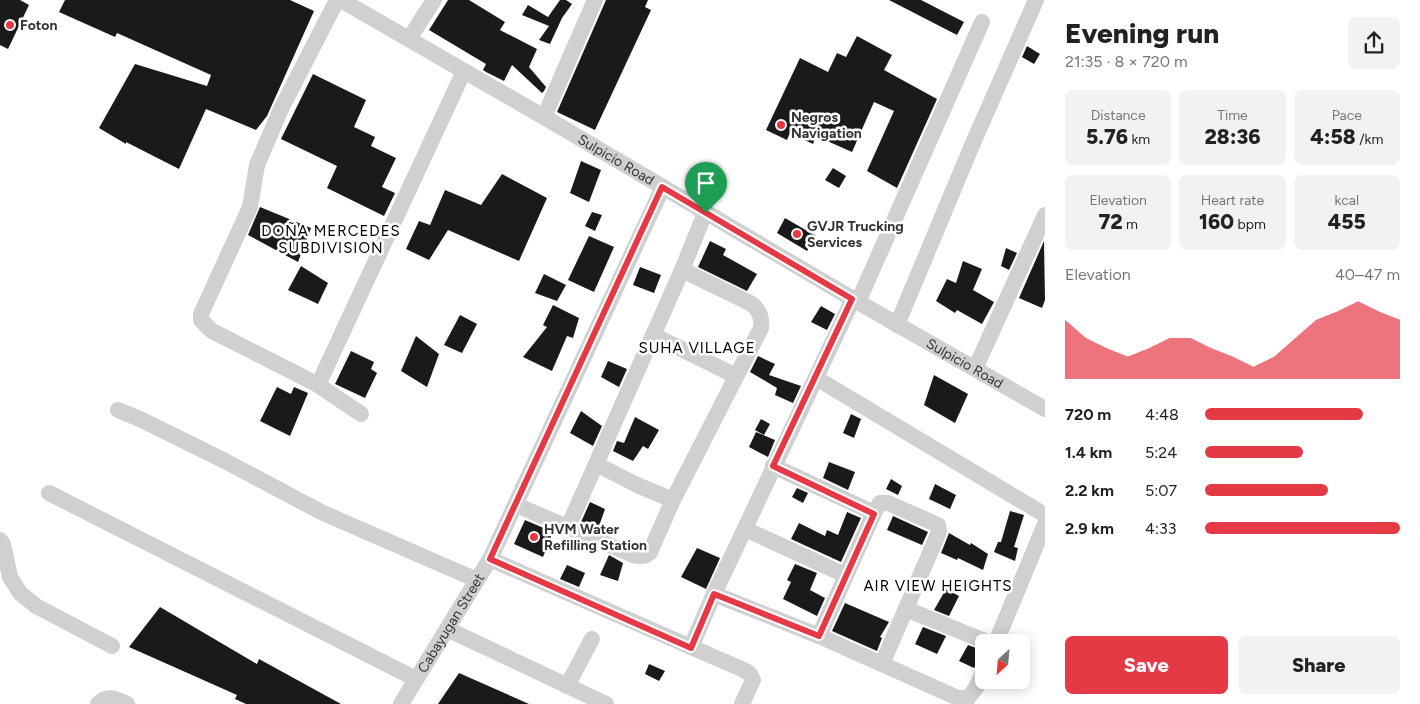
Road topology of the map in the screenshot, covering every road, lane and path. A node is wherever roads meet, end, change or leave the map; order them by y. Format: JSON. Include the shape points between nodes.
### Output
{"nodes":[{"id":1,"x":336,"y":0,"type":"edge"},
{"id":2,"x":341,"y":0,"type":"edge"},
{"id":3,"x":434,"y":0,"type":"edge"},
{"id":4,"x":594,"y":0,"type":"edge"},
{"id":5,"x":1036,"y":0,"type":"edge"},
{"id":6,"x":982,"y":22,"type":"dead end"},
{"id":7,"x":409,"y":39,"type":"junction"},
{"id":8,"x":464,"y":71,"type":"junction"},
{"id":9,"x":544,"y":117,"type":"junction"},
{"id":10,"x":662,"y":187,"type":"junction"},
{"id":11,"x":706,"y":213,"type":"junction"},
{"id":12,"x":1045,"y":215,"type":"edge"},
{"id":13,"x":682,"y":270,"type":"junction"},
{"id":14,"x":855,"y":301,"type":"junction"},
{"id":15,"x":898,"y":325,"type":"junction"},
{"id":16,"x":653,"y":335,"type":"junction"},
{"id":17,"x":975,"y":369,"type":"junction"},
{"id":18,"x":736,"y":376,"type":"junction"},
{"id":19,"x":816,"y":378,"type":"junction"},
{"id":20,"x":318,"y":385,"type":"junction"},
{"id":21,"x":1045,"y":408,"type":"edge"},
{"id":22,"x":118,"y":410,"type":"dead end"},
{"id":23,"x":361,"y":414,"type":"dead end"},
{"id":24,"x":596,"y":464,"type":"junction"},
{"id":25,"x":773,"y":466,"type":"junction"},
{"id":26,"x":49,"y":493,"type":"dead end"},
{"id":27,"x":673,"y":500,"type":"junction"},
{"id":28,"x":516,"y":504,"type":"junction"},
{"id":29,"x":874,"y":514,"type":"junction"},
{"id":30,"x":1045,"y":514,"type":"edge"},
{"id":31,"x":1045,"y":524,"type":"edge"},
{"id":32,"x":568,"y":527,"type":"junction"},
{"id":33,"x":745,"y":529,"type":"junction"},
{"id":34,"x":0,"y":540,"type":"edge"},
{"id":35,"x":490,"y":559,"type":"junction"},
{"id":36,"x":845,"y":575,"type":"junction"},
{"id":37,"x":477,"y":580,"type":"junction"},
{"id":38,"x":714,"y":594,"type":"junction"},
{"id":39,"x":906,"y":609,"type":"junction"},
{"id":40,"x":447,"y":629,"type":"junction"},
{"id":41,"x":999,"y":634,"type":"edge"},
{"id":42,"x":819,"y":636,"type":"junction"},
{"id":43,"x":975,"y":637,"type":"edge"},
{"id":44,"x":592,"y":639,"type":"dead end"},
{"id":45,"x":112,"y":646,"type":"dead end"},
{"id":46,"x":691,"y":648,"type":"junction"},
{"id":47,"x":882,"y":664,"type":"junction"},
{"id":48,"x":416,"y":679,"type":"junction"},
{"id":49,"x":568,"y":686,"type":"junction"},
{"id":50,"x":975,"y":688,"type":"edge"},
{"id":51,"x":98,"y":704,"type":"edge"},
{"id":52,"x":127,"y":704,"type":"edge"},
{"id":53,"x":401,"y":704,"type":"edge"},
{"id":54,"x":606,"y":704,"type":"edge"},
{"id":55,"x":742,"y":704,"type":"edge"}],
"edges":[{"from":1,"to":20,"type":"street","via":[[281,109],[257,165],[250,207],[201,314],[201,320],[212,331]]},
{"from":2,"to":7,"type":"street","name":"Sulpicio Road"},
{"from":3,"to":7,"type":"street"},
{"from":4,"to":9,"type":"street"},
{"from":5,"to":15,"type":"street"},
{"from":6,"to":14,"type":"street"},
{"from":7,"to":8,"type":"street","name":"Sulpicio Road"},
{"from":8,"to":9,"type":"street","name":"Sulpicio Road"},
{"from":8,"to":20,"type":"street"},
{"from":9,"to":10,"type":"street","name":"Sulpicio Road"},
{"from":10,"to":11,"type":"street","name":"Sulpicio Road"},
{"from":10,"to":28,"type":"street","name":"Cabayugan Street"},
{"from":11,"to":13,"type":"street"},
{"from":11,"to":14,"type":"street","name":"Sulpicio Road"},
{"from":12,"to":17,"type":"street"},
{"from":13,"to":16,"type":"street"},
{"from":13,"to":18,"type":"street","via":[[752,304],[761,315],[761,328]]},
{"from":14,"to":15,"type":"street","name":"Sulpicio Road"},
{"from":14,"to":19,"type":"street"},
{"from":15,"to":17,"type":"street","name":"Sulpicio Road"},
{"from":16,"to":18,"type":"street"},
{"from":16,"to":24,"type":"street"},
{"from":17,"to":21,"type":"street","name":"Sulpicio Road"},
{"from":18,"to":27,"type":"street"},
{"from":19,"to":25,"type":"street"},
{"from":19,"to":30,"type":"street"},
{"from":20,"to":23,"type":"street"},
{"from":22,"to":37,"type":"street","via":[[324,513]]},
{"from":24,"to":27,"type":"street"},
{"from":24,"to":32,"type":"street"},
{"from":25,"to":29,"type":"street"},
{"from":25,"to":33,"type":"street"},
{"from":26,"to":48,"type":"street"},
{"from":27,"to":32,"type":"street","via":[[646,556],[633,555]]},
{"from":28,"to":32,"type":"street"},
{"from":28,"to":35,"type":"street","name":"Cabayugan Street"},
{"from":29,"to":36,"type":"street"},
{"from":29,"to":39,"type":"street","via":[[880,503],[888,503],[938,525],[938,537]]},
{"from":31,"to":41,"type":"street"},
{"from":33,"to":36,"type":"street"},
{"from":33,"to":38,"type":"street"},
{"from":34,"to":45,"type":"street","via":[[10,577],[20,593],[36,606]]},
{"from":35,"to":37,"type":"street","name":"Cabayugan Street"},
{"from":35,"to":46,"type":"street"},
{"from":36,"to":42,"type":"street"},
{"from":37,"to":40,"type":"street","name":"Cabayugan Street"},
{"from":38,"to":42,"type":"street"},
{"from":38,"to":46,"type":"street"},
{"from":39,"to":43,"type":"street"},
{"from":39,"to":47,"type":"street"},
{"from":40,"to":48,"type":"street","name":"Cabayugan Street"},
{"from":40,"to":49,"type":"street"},
{"from":42,"to":47,"type":"street"},
{"from":44,"to":49,"type":"street"},
{"from":46,"to":55,"type":"street","via":[[750,674],[753,680]]},
{"from":47,"to":50,"type":"street","via":[[958,698],[968,698]]},
{"from":48,"to":53,"type":"street","name":"Cabayugan Street"},
{"from":49,"to":54,"type":"street"},
{"from":51,"to":52,"type":"street","via":[[107,697]]}]}
